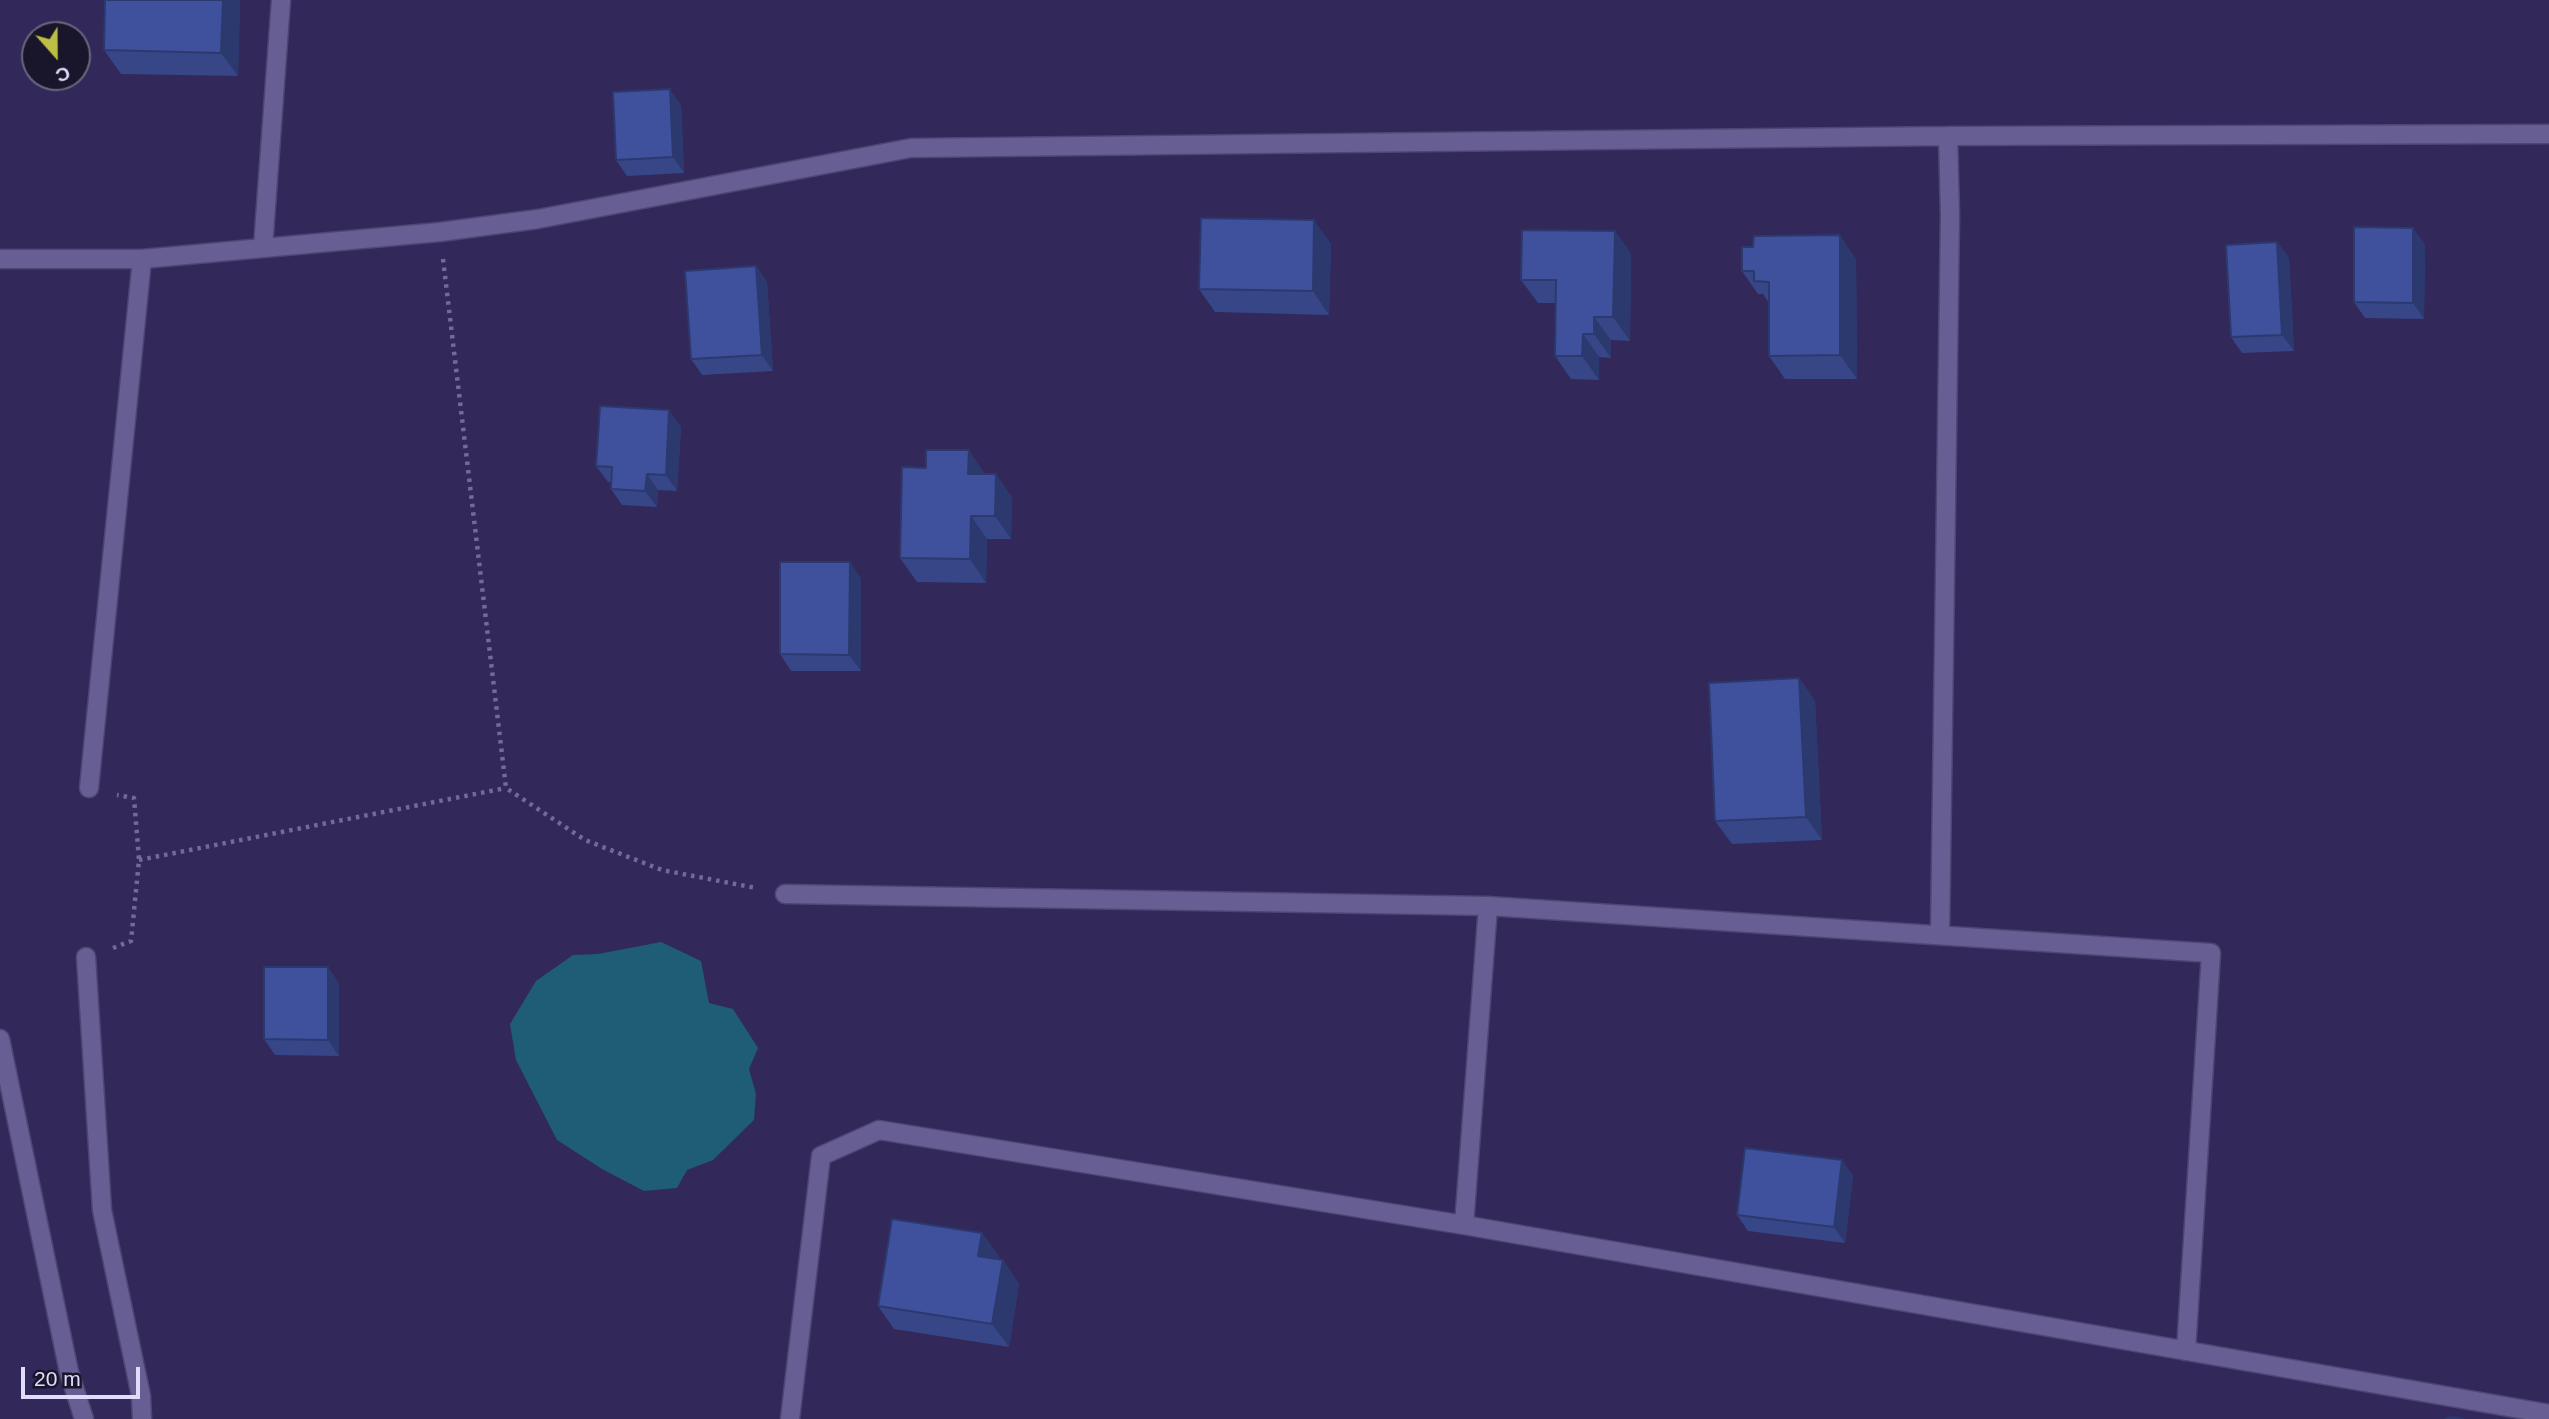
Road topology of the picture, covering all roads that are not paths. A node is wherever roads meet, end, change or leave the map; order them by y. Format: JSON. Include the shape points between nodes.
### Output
{"nodes":[{"id":1,"x":281,"y":0,"type":"edge"},
{"id":2,"x":2549,"y":134,"type":"edge"},
{"id":3,"x":1948,"y":136,"type":"junction"},
{"id":4,"x":263,"y":247,"type":"junction"},
{"id":5,"x":0,"y":259,"type":"edge"},
{"id":6,"x":142,"y":259,"type":"junction"},
{"id":7,"x":89,"y":788,"type":"road end"},
{"id":8,"x":785,"y":894,"type":"road end"},
{"id":9,"x":1488,"y":906,"type":"junction"},
{"id":10,"x":1940,"y":935,"type":"junction"},
{"id":11,"x":86,"y":957,"type":"road end"},
{"id":12,"x":0,"y":1039,"type":"edge"},
{"id":13,"x":1464,"y":1225,"type":"junction"},
{"id":14,"x":2186,"y":1351,"type":"junction"},
{"id":15,"x":2549,"y":1415,"type":"edge"},
{"id":16,"x":84,"y":1419,"type":"edge"},
{"id":17,"x":142,"y":1419,"type":"edge"},
{"id":18,"x":790,"y":1419,"type":"edge"}],
"edges":[{"from":1,"to":4,"type":"street"},
{"from":2,"to":3,"type":"street"},
{"from":3,"to":4,"type":"street","via":[[911,148],[538,219]]},
{"from":3,"to":10,"type":"street"},
{"from":4,"to":6,"type":"street"},
{"from":5,"to":6,"type":"street"},
{"from":6,"to":7,"type":"street"},
{"from":8,"to":9,"type":"street"},
{"from":9,"to":10,"type":"street"},
{"from":9,"to":13,"type":"street"},
{"from":10,"to":14,"type":"street","via":[[2211,953]]},
{"from":11,"to":17,"type":"street","via":[[102,1210]]},
{"from":12,"to":16,"type":"street","via":[[69,1372]]},
{"from":13,"to":14,"type":"street"},
{"from":13,"to":18,"type":"street","via":[[879,1129],[821,1156]]},
{"from":14,"to":15,"type":"street"}]}
